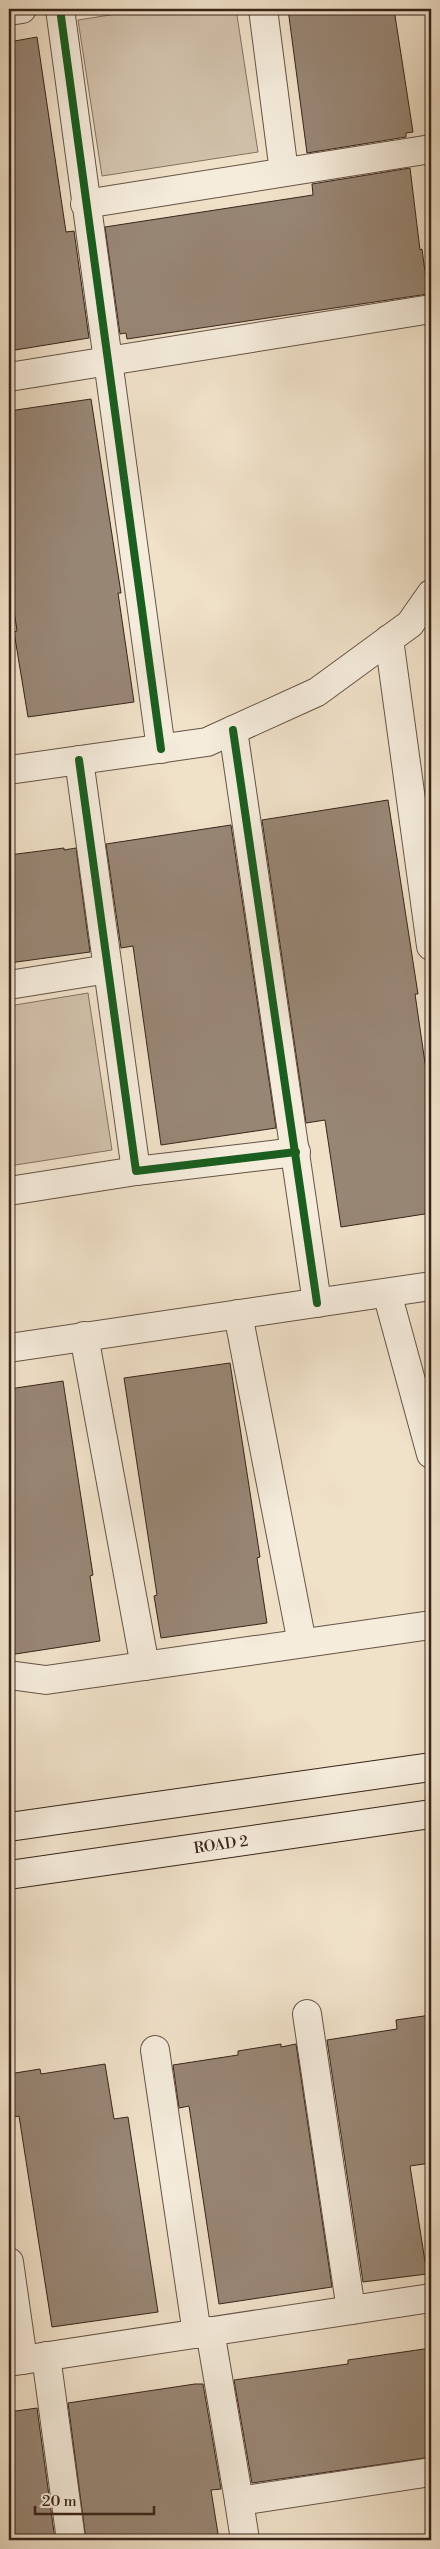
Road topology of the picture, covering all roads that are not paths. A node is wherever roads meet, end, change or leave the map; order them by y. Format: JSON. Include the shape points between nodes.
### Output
{"nodes":[{"id":1,"x":22,"y":9,"type":"edge"},
{"id":2,"x":60,"y":9,"type":"edge"},
{"id":3,"x":263,"y":9,"type":"edge"},
{"id":4,"x":9,"y":10,"type":"edge"},
{"id":5,"x":431,"y":149,"type":"edge"},
{"id":6,"x":284,"y":172,"type":"junction"},
{"id":7,"x":85,"y":204,"type":"junction"},
{"id":8,"x":431,"y":309,"type":"edge"},
{"id":9,"x":106,"y":362,"type":"junction"},
{"id":10,"x":9,"y":377,"type":"edge"},
{"id":11,"x":431,"y":594,"type":"edge"},
{"id":12,"x":390,"y":639,"type":"junction"},
{"id":13,"x":233,"y":730,"type":"junction"},
{"id":14,"x":161,"y":749,"type":"junction"},
{"id":15,"x":79,"y":760,"type":"junction"},
{"id":16,"x":9,"y":770,"type":"edge"},
{"id":17,"x":431,"y":946,"type":"edge"},
{"id":18,"x":108,"y":970,"type":"junction"},
{"id":19,"x":9,"y":985,"type":"edge"},
{"id":20,"x":296,"y":1152,"type":"junction"},
{"id":21,"x":136,"y":1171,"type":"junction"},
{"id":22,"x":9,"y":1190,"type":"edge"},
{"id":23,"x":431,"y":1286,"type":"edge"},
{"id":24,"x":386,"y":1293,"type":"junction"},
{"id":25,"x":317,"y":1303,"type":"junction"},
{"id":26,"x":238,"y":1314,"type":"junction"},
{"id":27,"x":84,"y":1336,"type":"junction"},
{"id":28,"x":9,"y":1348,"type":"edge"},
{"id":29,"x":431,"y":1454,"type":"edge"},
{"id":30,"x":431,"y":1625,"type":"edge"},
{"id":31,"x":302,"y":1643,"type":"junction"},
{"id":32,"x":145,"y":1666,"type":"junction"},
{"id":33,"x":9,"y":1675,"type":"edge"},
{"id":34,"x":431,"y":1767,"type":"edge"},
{"id":35,"x":431,"y":1814,"type":"edge"},
{"id":36,"x":9,"y":1827,"type":"edge"},
{"id":37,"x":9,"y":1875,"type":"edge"},
{"id":38,"x":307,"y":2014,"type":"dead end"},
{"id":39,"x":155,"y":2050,"type":"dead end"},
{"id":40,"x":9,"y":2262,"type":"edge"},
{"id":41,"x":431,"y":2298,"type":"edge"},
{"id":42,"x":352,"y":2310,"type":"junction"},
{"id":43,"x":204,"y":2332,"type":"junction"},
{"id":44,"x":26,"y":2359,"type":"edge"},
{"id":45,"x":431,"y":2472,"type":"edge"},
{"id":46,"x":239,"y":2501,"type":"junction"},
{"id":47,"x":71,"y":2540,"type":"edge"},
{"id":48,"x":245,"y":2540,"type":"edge"}],
"edges":[{"from":1,"to":4,"type":"street"},
{"from":2,"to":7,"type":"street"},
{"from":3,"to":6,"type":"street"},
{"from":5,"to":6,"type":"street"},
{"from":6,"to":7,"type":"street"},
{"from":7,"to":9,"type":"street"},
{"from":8,"to":9,"type":"street"},
{"from":9,"to":10,"type":"street"},
{"from":9,"to":14,"type":"street"},
{"from":11,"to":12,"type":"street","via":[[410,624]]},
{"from":12,"to":13,"type":"street","via":[[317,692]]},
{"from":12,"to":17,"type":"street"},
{"from":13,"to":14,"type":"street","via":[[207,742]]},
{"from":13,"to":20,"type":"street"},
{"from":14,"to":15,"type":"street"},
{"from":15,"to":16,"type":"street"},
{"from":15,"to":18,"type":"street"},
{"from":18,"to":19,"type":"street"},
{"from":18,"to":21,"type":"street"},
{"from":20,"to":21,"type":"street"},
{"from":20,"to":25,"type":"street"},
{"from":21,"to":22,"type":"street"},
{"from":23,"to":24,"type":"street"},
{"from":24,"to":25,"type":"street"},
{"from":24,"to":29,"type":"street"},
{"from":25,"to":26,"type":"street"},
{"from":26,"to":27,"type":"street"},
{"from":26,"to":31,"type":"street"},
{"from":27,"to":28,"type":"street"},
{"from":27,"to":32,"type":"street"},
{"from":30,"to":31,"type":"street"},
{"from":31,"to":32,"type":"street"},
{"from":32,"to":33,"type":"street","via":[[46,1680]]},
{"from":34,"to":36,"type":"street"},
{"from":35,"to":37,"type":"street","name":"ROAD 2"},
{"from":38,"to":42,"type":"street"},
{"from":39,"to":43,"type":"street"},
{"from":40,"to":44,"type":"street"},
{"from":41,"to":42,"type":"street"},
{"from":42,"to":43,"type":"street"},
{"from":43,"to":44,"type":"street"},
{"from":43,"to":46,"type":"street"},
{"from":44,"to":47,"type":"street"},
{"from":45,"to":46,"type":"street"},
{"from":46,"to":48,"type":"street"}]}
